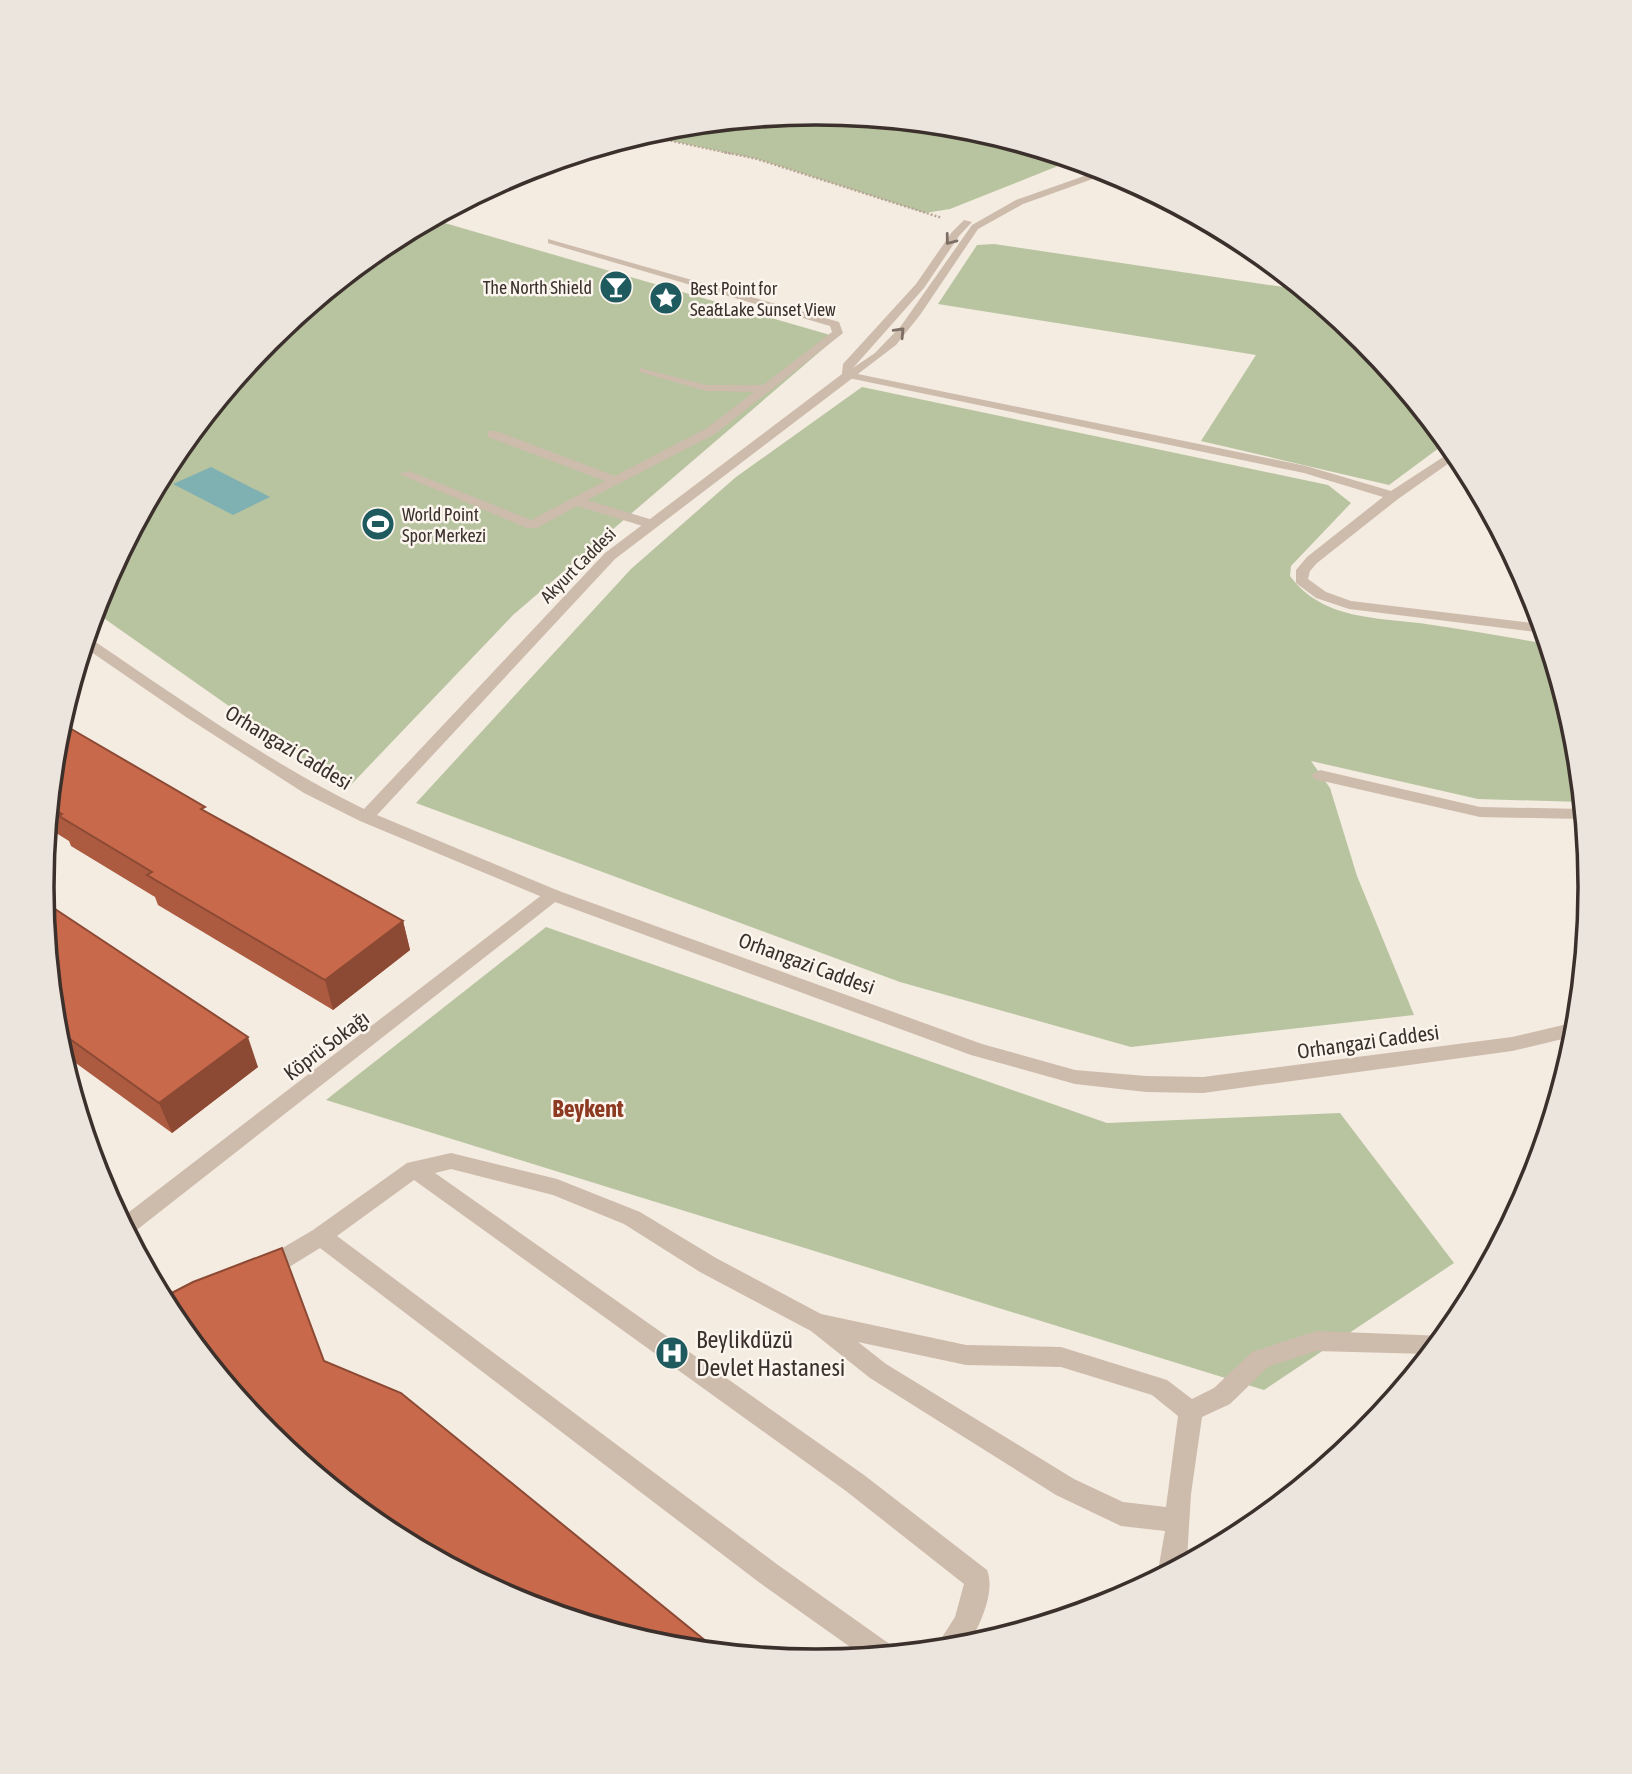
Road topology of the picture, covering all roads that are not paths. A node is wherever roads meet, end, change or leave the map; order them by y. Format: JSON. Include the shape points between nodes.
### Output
{"nodes":[{"id":1,"x":1081,"y":173,"type":"edge"},
{"id":2,"x":1092,"y":177,"type":"edge"},
{"id":3,"x":551,"y":241,"type":"dead end"},
{"id":4,"x":644,"y":370,"type":"dead end"},
{"id":5,"x":848,"y":374,"type":"junction"},
{"id":6,"x":706,"y":388,"type":"junction"},
{"id":7,"x":765,"y":389,"type":"junction"},
{"id":8,"x":734,"y":413,"type":"junction"},
{"id":9,"x":492,"y":434,"type":"dead end"},
{"id":10,"x":1446,"y":460,"type":"edge"},
{"id":11,"x":405,"y":474,"type":"dead end"},
{"id":12,"x":615,"y":480,"type":"junction"},
{"id":13,"x":1393,"y":496,"type":"junction"},
{"id":14,"x":576,"y":500,"type":"junction"},
{"id":15,"x":651,"y":524,"type":"junction"},
{"id":16,"x":1532,"y":628,"type":"edge"},
{"id":17,"x":93,"y":647,"type":"edge"},
{"id":18,"x":1320,"y":775,"type":"dead end"},
{"id":19,"x":1574,"y":814,"type":"edge"},
{"id":20,"x":366,"y":817,"type":"junction"},
{"id":21,"x":553,"y":895,"type":"junction"},
{"id":22,"x":1564,"y":1032,"type":"edge"},
{"id":23,"x":414,"y":1170,"type":"junction"},
{"id":24,"x":132,"y":1222,"type":"edge"},
{"id":25,"x":321,"y":1236,"type":"junction"},
{"id":26,"x":249,"y":1280,"type":"edge"},
{"id":27,"x":817,"y":1323,"type":"junction"},
{"id":28,"x":1425,"y":1344,"type":"edge"},
{"id":29,"x":1190,"y":1411,"type":"junction"},
{"id":30,"x":1179,"y":1520,"type":"junction"},
{"id":31,"x":1176,"y":1558,"type":"edge"},
{"id":32,"x":959,"y":1635,"type":"edge"},
{"id":33,"x":871,"y":1646,"type":"edge"}],
"edges":[{"from":1,"to":5,"type":"street","name":"Akyurt Caddesi","one_way":true,"via":[[963,225],[920,286],[847,366]]},
{"from":5,"to":2,"type":"street","name":"Akyurt Caddesi","one_way":true,"via":[[865,367],[909,322],[974,227]]},
{"from":3,"to":7,"type":"street","via":[[835,324],[838,332]]},
{"from":4,"to":6,"type":"street"},
{"from":5,"to":13,"type":"street","via":[[1306,470]]},
{"from":5,"to":15,"type":"street","name":"Akyurt Caddesi"},
{"from":6,"to":7,"type":"street"},
{"from":6,"to":8,"type":"street"},
{"from":7,"to":8,"type":"street"},
{"from":8,"to":12,"type":"street","via":[[711,431]]},
{"from":9,"to":12,"type":"street"},
{"from":10,"to":13,"type":"street"},
{"from":11,"to":14,"type":"street","via":[[532,525]]},
{"from":12,"to":14,"type":"street"},
{"from":13,"to":16,"type":"street","via":[[1312,560],[1301,580],[1321,595],[1349,605]]},
{"from":14,"to":15,"type":"street"},
{"from":15,"to":20,"type":"street","name":"Akyurt Caddesi","via":[[610,556]]},
{"from":17,"to":20,"type":"street","name":"Orhangazi Caddesi","via":[[310,789]]},
{"from":18,"to":19,"type":"street","via":[[1480,812]]},
{"from":20,"to":21,"type":"street","name":"Orhangazi Caddesi"},
{"from":21,"to":22,"type":"street","name":"Orhangazi Caddesi","via":[[978,1049],[1075,1076],[1146,1084],[1203,1084],[1484,1048]]},
{"from":21,"to":24,"type":"street","name":"Köprü Sokağı"},
{"from":23,"to":25,"type":"street"},
{"from":23,"to":27,"type":"street","via":[[452,1161],[557,1187],[632,1218]]},
{"from":23,"to":32,"type":"street","via":[[855,1483],[978,1579],[967,1623]]},
{"from":25,"to":26,"type":"street"},
{"from":25,"to":33,"type":"street"},
{"from":27,"to":29,"type":"street","via":[[967,1355],[1061,1357],[1159,1387]]},
{"from":27,"to":30,"type":"street","via":[[878,1371],[1065,1487],[1121,1514]]},
{"from":28,"to":29,"type":"street","via":[[1316,1341],[1260,1359],[1222,1396]]},
{"from":29,"to":30,"type":"street"},
{"from":30,"to":31,"type":"street"}]}
